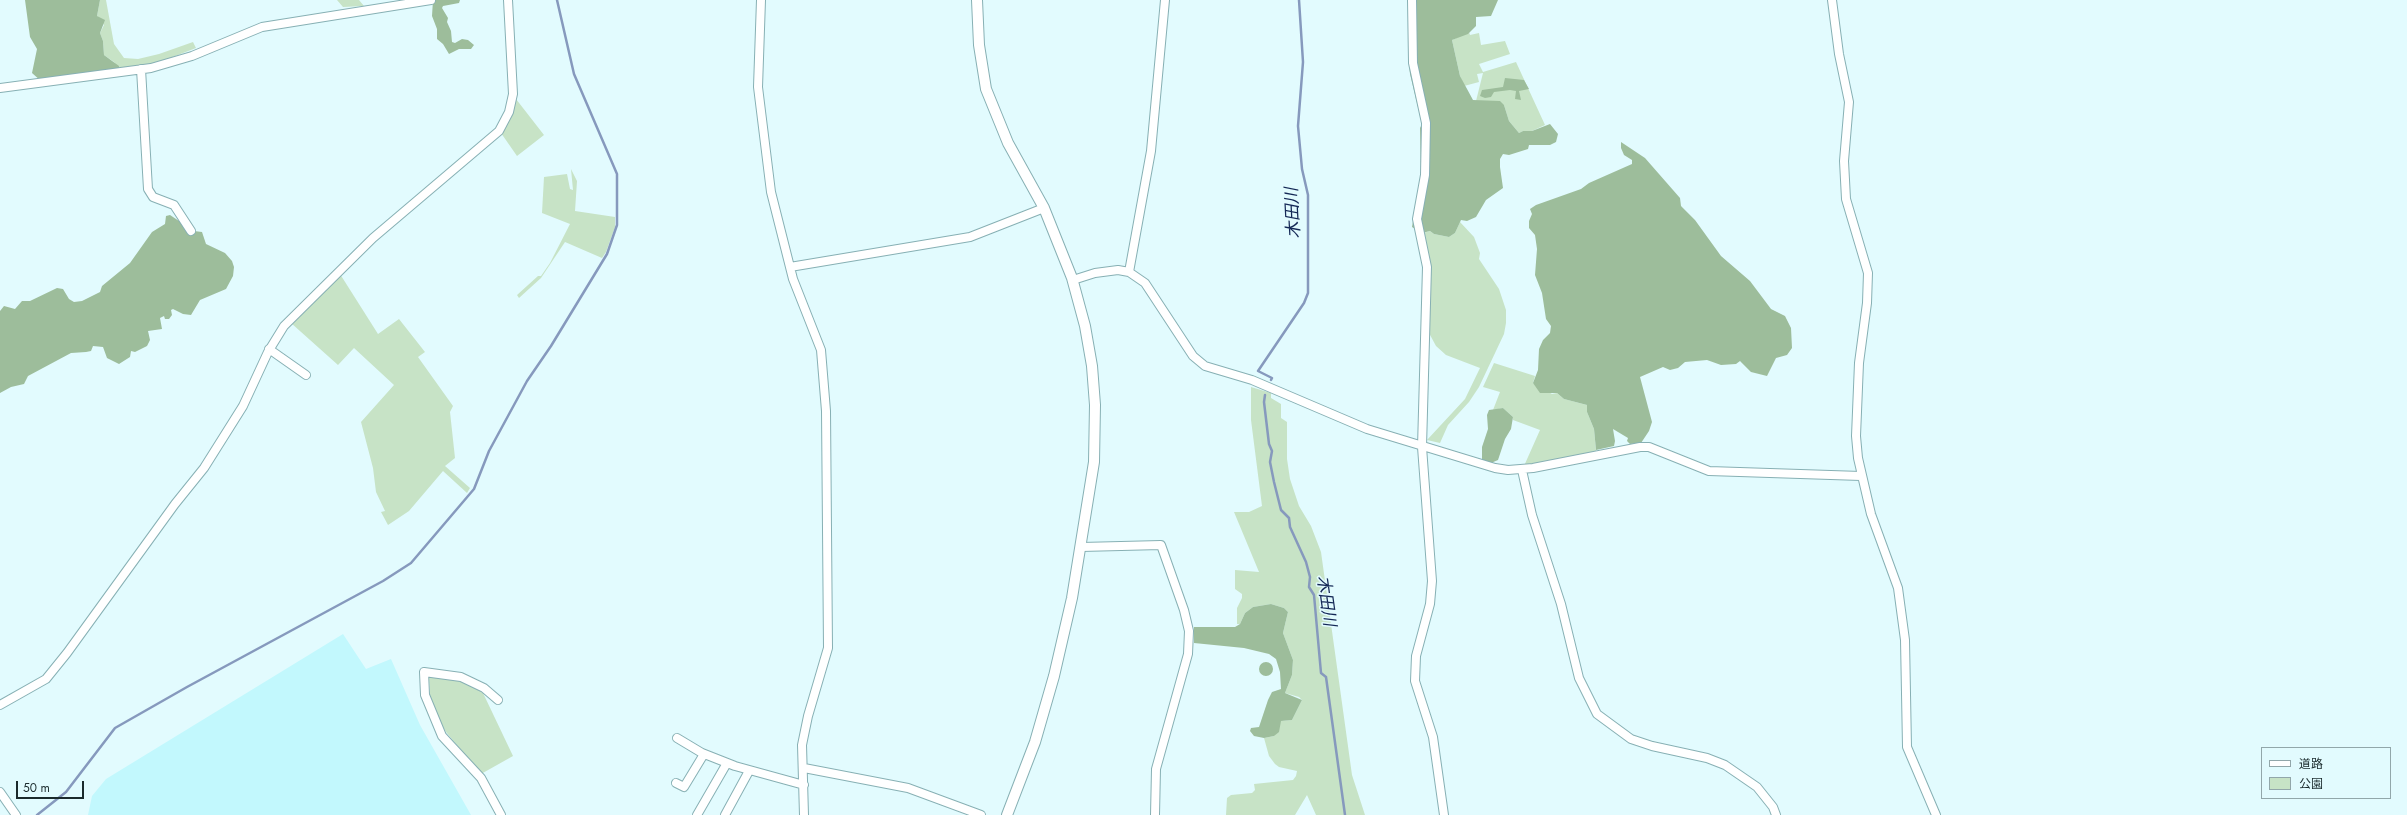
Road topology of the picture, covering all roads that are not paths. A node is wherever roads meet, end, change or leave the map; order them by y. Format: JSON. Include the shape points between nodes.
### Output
{"nodes":[{"id":1,"x":431,"y":0,"type":"edge"},
{"id":2,"x":508,"y":0,"type":"edge"},
{"id":3,"x":761,"y":0,"type":"edge"},
{"id":4,"x":977,"y":0,"type":"edge"},
{"id":5,"x":1165,"y":0,"type":"edge"},
{"id":6,"x":1412,"y":0,"type":"edge"},
{"id":7,"x":1832,"y":0,"type":"edge"},
{"id":8,"x":141,"y":69,"type":"junction"},
{"id":9,"x":0,"y":88,"type":"edge"},
{"id":10,"x":1044,"y":208,"type":"junction"},
{"id":11,"x":191,"y":231,"type":"dead end"},
{"id":12,"x":790,"y":267,"type":"junction"},
{"id":13,"x":1129,"y":272,"type":"junction"},
{"id":14,"x":1073,"y":280,"type":"junction"},
{"id":15,"x":269,"y":350,"type":"junction"},
{"id":16,"x":306,"y":375,"type":"dead end"},
{"id":17,"x":1422,"y":447,"type":"junction"},
{"id":18,"x":1522,"y":470,"type":"junction"},
{"id":19,"x":1861,"y":476,"type":"junction"},
{"id":20,"x":1081,"y":547,"type":"junction"},
{"id":21,"x":498,"y":700,"type":"dead end"},
{"id":22,"x":0,"y":705,"type":"edge"},
{"id":23,"x":677,"y":738,"type":"dead end"},
{"id":24,"x":704,"y":754,"type":"junction"},
{"id":25,"x":727,"y":763,"type":"junction"},
{"id":26,"x":804,"y":768,"type":"junction"},
{"id":27,"x":749,"y":771,"type":"junction"},
{"id":28,"x":676,"y":783,"type":"dead end"},
{"id":29,"x":804,"y":785,"type":"junction"},
{"id":30,"x":0,"y":792,"type":"edge"},
{"id":31,"x":16,"y":815,"type":"edge"},
{"id":32,"x":501,"y":815,"type":"edge"},
{"id":33,"x":697,"y":815,"type":"edge"},
{"id":34,"x":725,"y":815,"type":"edge"},
{"id":35,"x":804,"y":815,"type":"edge"},
{"id":36,"x":981,"y":815,"type":"edge"},
{"id":37,"x":1009,"y":815,"type":"edge"},
{"id":38,"x":1155,"y":815,"type":"edge"},
{"id":39,"x":1444,"y":815,"type":"edge"},
{"id":40,"x":1776,"y":815,"type":"edge"},
{"id":41,"x":1936,"y":815,"type":"edge"}],
"edges":[{"from":1,"to":8,"type":"street","via":[[262,27],[190,56]]},
{"from":2,"to":15,"type":"street","via":[[513,94],[509,112],[499,131],[373,238],[298,311],[278,333]]},
{"from":3,"to":12,"type":"street","via":[[758,87],[771,192]]},
{"from":4,"to":10,"type":"street","via":[[986,89],[1008,143]]},
{"from":5,"to":13,"type":"street","via":[[1151,151]]},
{"from":6,"to":17,"type":"street","via":[[1413,63],[1426,123],[1425,175],[1417,219],[1427,267]]},
{"from":7,"to":19,"type":"street","via":[[1849,102],[1844,161],[1846,199],[1868,273],[1859,363],[1856,436]]},
{"from":8,"to":9,"type":"street"},
{"from":8,"to":11,"type":"street","via":[[148,189],[158,200],[174,204]]},
{"from":10,"to":12,"type":"street","via":[[970,237]]},
{"from":10,"to":14,"type":"street"},
{"from":12,"to":26,"type":"street","via":[[821,350],[826,412],[828,648],[802,745]]},
{"from":13,"to":14,"type":"street","via":[[1118,270],[1095,273]]},
{"from":13,"to":17,"type":"street","via":[[1145,283],[1193,356],[1205,366],[1252,380],[1366,429]]},
{"from":14,"to":20,"type":"street","via":[[1092,366],[1095,405],[1094,462]]},
{"from":15,"to":16,"type":"street"},
{"from":15,"to":22,"type":"street","via":[[243,406],[206,465],[67,653],[46,679]]},
{"from":17,"to":18,"type":"street","via":[[1495,468]]},
{"from":17,"to":39,"type":"street","via":[[1432,581],[1430,604],[1416,656],[1416,681],[1433,737]]},
{"from":18,"to":19,"type":"street","via":[[1640,446],[1649,447],[1709,471]]},
{"from":18,"to":40,"type":"street","via":[[1532,515],[1561,604],[1579,678],[1597,714],[1632,739],[1725,765],[1757,787]]},
{"from":19,"to":41,"type":"street","via":[[1871,514],[1898,588],[1905,640],[1907,747]]},
{"from":20,"to":37,"type":"street","via":[[1054,676],[1035,742]]},
{"from":20,"to":38,"type":"street","via":[[1161,545],[1184,610],[1189,631],[1188,654],[1156,769]]},
{"from":21,"to":32,"type":"street","via":[[484,688],[461,677],[424,672],[425,695],[442,736],[481,778]]},
{"from":23,"to":24,"type":"street"},
{"from":24,"to":25,"type":"street"},
{"from":24,"to":28,"type":"street","via":[[684,787]]},
{"from":25,"to":27,"type":"street"},
{"from":25,"to":33,"type":"street"},
{"from":26,"to":29,"type":"street"},
{"from":26,"to":36,"type":"street","via":[[908,788]]},
{"from":27,"to":29,"type":"street"},
{"from":27,"to":34,"type":"street"},
{"from":29,"to":35,"type":"street"},
{"from":30,"to":31,"type":"street"}]}
